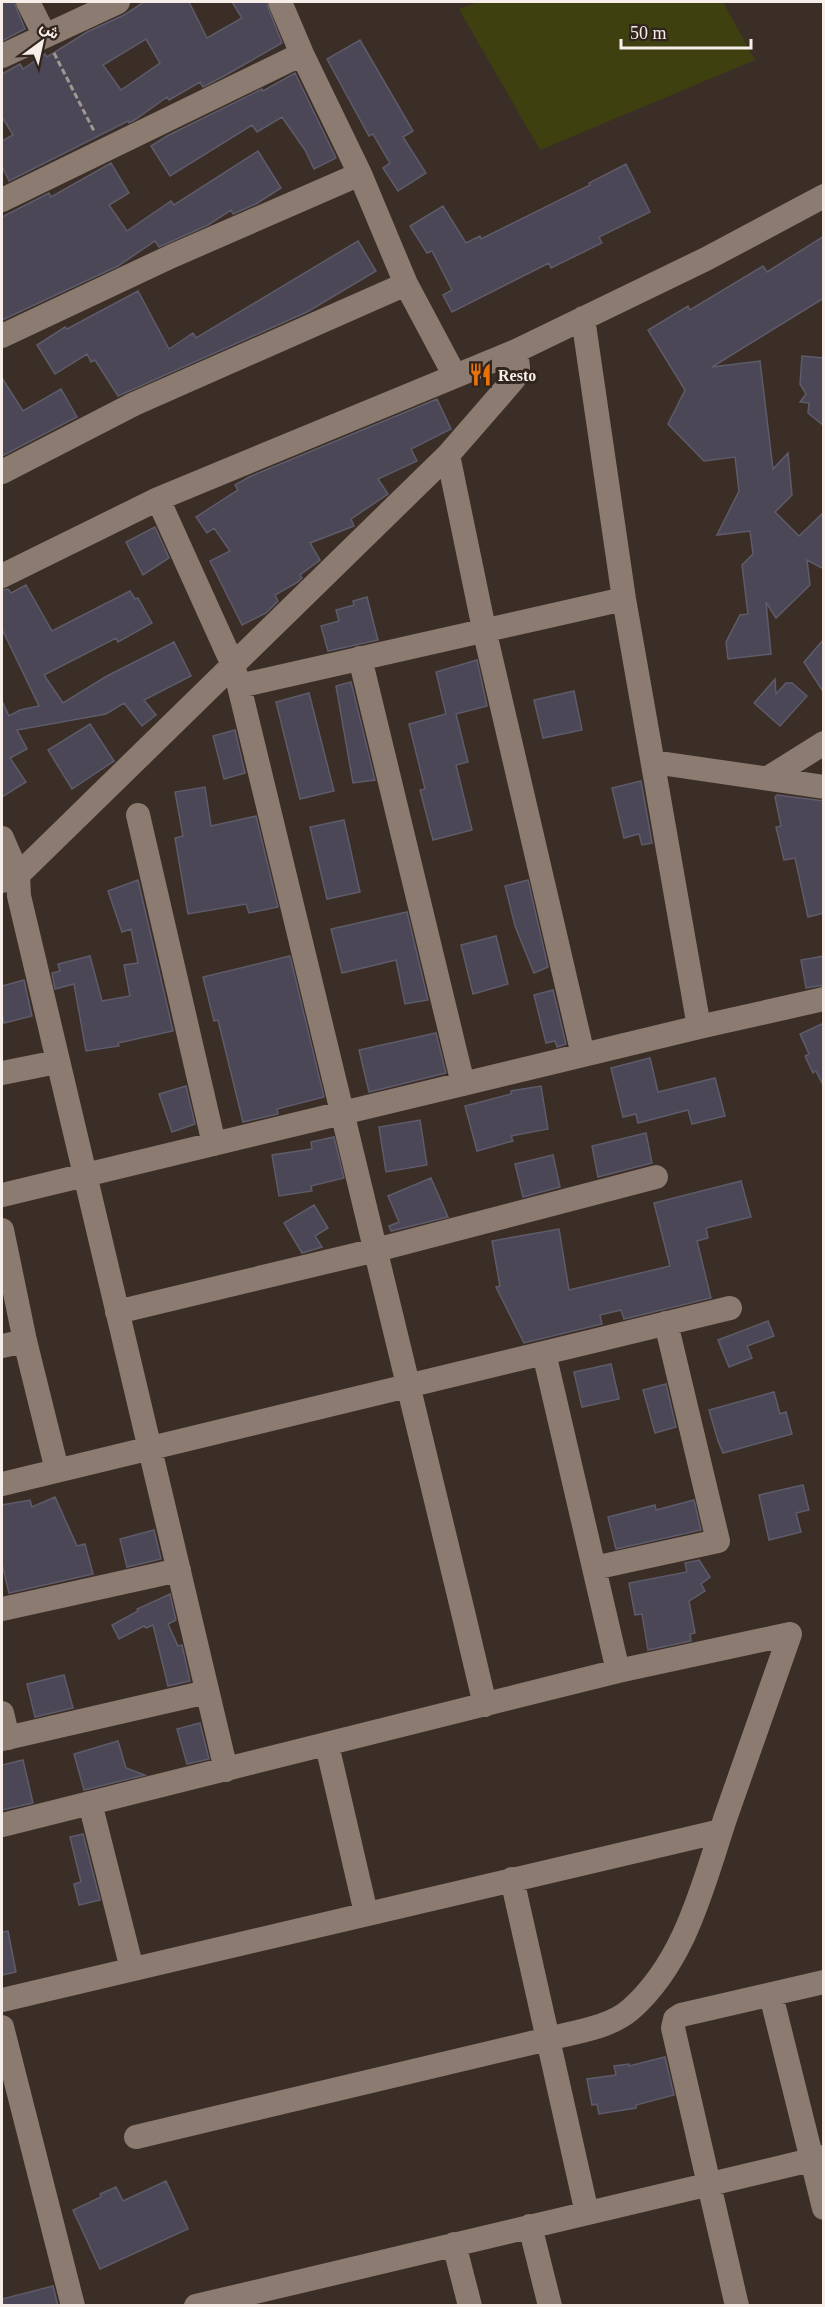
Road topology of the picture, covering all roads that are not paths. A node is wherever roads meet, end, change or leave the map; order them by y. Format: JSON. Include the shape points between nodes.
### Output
{"nodes":[{"id":1,"x":28,"y":2,"type":"edge"},
{"id":2,"x":118,"y":2,"type":"edge"},
{"id":3,"x":280,"y":2,"type":"edge"},
{"id":4,"x":45,"y":36,"type":"junction"},
{"id":5,"x":302,"y":54,"type":"junction"},
{"id":6,"x":2,"y":56,"type":"edge"},
{"id":7,"x":360,"y":174,"type":"junction"},
{"id":8,"x":824,"y":196,"type":"edge"},
{"id":9,"x":2,"y":200,"type":"edge"},
{"id":10,"x":406,"y":284,"type":"junction"},
{"id":11,"x":583,"y":318,"type":"junction"},
{"id":12,"x":2,"y":336,"type":"edge"},
{"id":13,"x":516,"y":351,"type":"junction"},
{"id":14,"x":455,"y":376,"type":"junction"},
{"id":15,"x":448,"y":455,"type":"junction"},
{"id":16,"x":2,"y":472,"type":"edge"},
{"id":17,"x":159,"y":499,"type":"junction"},
{"id":18,"x":2,"y":576,"type":"edge"},
{"id":19,"x":624,"y":599,"type":"junction"},
{"id":20,"x":484,"y":629,"type":"junction"},
{"id":21,"x":360,"y":658,"type":"junction"},
{"id":22,"x":236,"y":676,"type":"junction"},
{"id":23,"x":824,"y":743,"type":"edge"},
{"id":24,"x":653,"y":762,"type":"junction"},
{"id":25,"x":768,"y":778,"type":"junction"},
{"id":26,"x":824,"y":787,"type":"edge"},
{"id":27,"x":138,"y":815,"type":"dead end"},
{"id":28,"x":2,"y":838,"type":"edge"},
{"id":29,"x":10,"y":878,"type":"edge"},
{"id":30,"x":824,"y":999,"type":"edge"},
{"id":31,"x":699,"y":1027,"type":"junction"},
{"id":32,"x":583,"y":1055,"type":"junction"},
{"id":33,"x":57,"y":1062,"type":"junction"},
{"id":34,"x":2,"y":1073,"type":"edge"},
{"id":35,"x":462,"y":1084,"type":"junction"},
{"id":36,"x":341,"y":1113,"type":"junction"},
{"id":37,"x":214,"y":1144,"type":"junction"},
{"id":38,"x":83,"y":1175,"type":"junction"},
{"id":39,"x":656,"y":1177,"type":"dead end"},
{"id":40,"x":2,"y":1195,"type":"edge"},
{"id":41,"x":2,"y":1230,"type":"edge"},
{"id":42,"x":376,"y":1250,"type":"junction"},
{"id":43,"x":730,"y":1308,"type":"dead end"},
{"id":44,"x":117,"y":1312,"type":"junction"},
{"id":45,"x":666,"y":1323,"type":"junction"},
{"id":46,"x":25,"y":1341,"type":"junction"},
{"id":47,"x":2,"y":1346,"type":"edge"},
{"id":48,"x":544,"y":1353,"type":"junction"},
{"id":49,"x":410,"y":1384,"type":"junction"},
{"id":50,"x":150,"y":1447,"type":"junction"},
{"id":51,"x":57,"y":1470,"type":"junction"},
{"id":52,"x":2,"y":1484,"type":"edge"},
{"id":53,"x":594,"y":1568,"type":"junction"},
{"id":54,"x":179,"y":1569,"type":"junction"},
{"id":55,"x":2,"y":1609,"type":"edge"},
{"id":56,"x":618,"y":1671,"type":"junction"},
{"id":57,"x":207,"y":1692,"type":"junction"},
{"id":58,"x":484,"y":1705,"type":"junction"},
{"id":59,"x":2,"y":1713,"type":"edge"},
{"id":60,"x":5,"y":1739,"type":"edge"},
{"id":61,"x":327,"y":1745,"type":"junction"},
{"id":62,"x":226,"y":1770,"type":"junction"},
{"id":63,"x":90,"y":1803,"type":"junction"},
{"id":64,"x":2,"y":1825,"type":"edge"},
{"id":65,"x":721,"y":1831,"type":"junction"},
{"id":66,"x":512,"y":1879,"type":"junction"},
{"id":67,"x":366,"y":1914,"type":"junction"},
{"id":68,"x":132,"y":1969,"type":"junction"},
{"id":69,"x":824,"y":1982,"type":"edge"},
{"id":70,"x":771,"y":1995,"type":"junction"},
{"id":71,"x":2,"y":2000,"type":"edge"},
{"id":72,"x":2,"y":2027,"type":"edge"},
{"id":73,"x":548,"y":2039,"type":"junction"},
{"id":74,"x":136,"y":2137,"type":"dead end"},
{"id":75,"x":818,"y":2158,"type":"edge"},
{"id":76,"x":708,"y":2184,"type":"junction"},
{"id":77,"x":824,"y":2208,"type":"edge"},
{"id":78,"x":587,"y":2213,"type":"junction"},
{"id":79,"x":530,"y":2226,"type":"junction"},
{"id":80,"x":454,"y":2244,"type":"junction"},
{"id":81,"x":198,"y":2305,"type":"edge"},
{"id":82,"x":73,"y":2306,"type":"edge"},
{"id":83,"x":470,"y":2306,"type":"edge"},
{"id":84,"x":550,"y":2306,"type":"edge"},
{"id":85,"x":737,"y":2306,"type":"edge"}],
"edges":[{"from":1,"to":4,"type":"street"},
{"from":2,"to":4,"type":"street"},
{"from":3,"to":5,"type":"street"},
{"from":4,"to":6,"type":"street"},
{"from":5,"to":7,"type":"street"},
{"from":5,"to":9,"type":"street"},
{"from":7,"to":10,"type":"street"},
{"from":7,"to":12,"type":"street"},
{"from":8,"to":11,"type":"street","via":[[717,254]]},
{"from":10,"to":14,"type":"street"},
{"from":10,"to":16,"type":"street","via":[[134,404]]},
{"from":11,"to":13,"type":"street"},
{"from":11,"to":19,"type":"street"},
{"from":13,"to":14,"type":"street"},
{"from":13,"to":15,"type":"street","via":[[518,367],[514,379]]},
{"from":14,"to":17,"type":"street"},
{"from":15,"to":20,"type":"street"},
{"from":15,"to":22,"type":"street"},
{"from":17,"to":18,"type":"street"},
{"from":17,"to":22,"type":"street"},
{"from":19,"to":20,"type":"street"},
{"from":19,"to":24,"type":"street"},
{"from":20,"to":21,"type":"street"},
{"from":20,"to":32,"type":"street"},
{"from":21,"to":22,"type":"street"},
{"from":21,"to":35,"type":"street"},
{"from":22,"to":29,"type":"street"},
{"from":22,"to":36,"type":"street"},
{"from":23,"to":25,"type":"street"},
{"from":24,"to":25,"type":"street"},
{"from":24,"to":31,"type":"street"},
{"from":25,"to":26,"type":"street"},
{"from":27,"to":37,"type":"street"},
{"from":28,"to":29,"type":"street"},
{"from":29,"to":33,"type":"street","via":[[19,896]]},
{"from":30,"to":31,"type":"street"},
{"from":31,"to":32,"type":"street"},
{"from":32,"to":35,"type":"street"},
{"from":33,"to":34,"type":"street"},
{"from":33,"to":38,"type":"street"},
{"from":35,"to":36,"type":"street"},
{"from":36,"to":37,"type":"street"},
{"from":36,"to":42,"type":"street"},
{"from":37,"to":38,"type":"street"},
{"from":38,"to":40,"type":"street"},
{"from":38,"to":44,"type":"street"},
{"from":39,"to":42,"type":"street"},
{"from":41,"to":46,"type":"street"},
{"from":42,"to":44,"type":"street"},
{"from":42,"to":49,"type":"street"},
{"from":43,"to":45,"type":"street"},
{"from":44,"to":50,"type":"street"},
{"from":45,"to":48,"type":"street"},
{"from":45,"to":53,"type":"street","via":[[718,1541]]},
{"from":46,"to":47,"type":"street"},
{"from":46,"to":51,"type":"street"},
{"from":48,"to":49,"type":"street"},
{"from":48,"to":53,"type":"street"},
{"from":49,"to":50,"type":"street"},
{"from":49,"to":58,"type":"street"},
{"from":50,"to":51,"type":"street"},
{"from":50,"to":54,"type":"street"},
{"from":51,"to":52,"type":"street"},
{"from":53,"to":56,"type":"street"},
{"from":54,"to":55,"type":"street"},
{"from":54,"to":57,"type":"street"},
{"from":56,"to":58,"type":"street"},
{"from":56,"to":65,"type":"street","via":[[789,1634]]},
{"from":57,"to":60,"type":"street"},
{"from":57,"to":62,"type":"street"},
{"from":58,"to":61,"type":"street"},
{"from":59,"to":60,"type":"street"},
{"from":61,"to":62,"type":"street"},
{"from":61,"to":67,"type":"street"},
{"from":62,"to":63,"type":"street"},
{"from":63,"to":64,"type":"street"},
{"from":63,"to":68,"type":"street"},
{"from":65,"to":66,"type":"street"},
{"from":65,"to":73,"type":"street","via":[[694,1912],[675,1954],[651,1989],[619,2017]]},
{"from":66,"to":67,"type":"street"},
{"from":66,"to":73,"type":"street"},
{"from":67,"to":68,"type":"street"},
{"from":68,"to":71,"type":"street"},
{"from":69,"to":70,"type":"street"},
{"from":70,"to":75,"type":"street"},
{"from":70,"to":76,"type":"street","via":[[675,2019],[673,2028]]},
{"from":72,"to":82,"type":"street"},
{"from":73,"to":74,"type":"street"},
{"from":73,"to":78,"type":"street"},
{"from":75,"to":76,"type":"street"},
{"from":75,"to":77,"type":"street"},
{"from":76,"to":78,"type":"street"},
{"from":76,"to":85,"type":"street"},
{"from":78,"to":79,"type":"street"},
{"from":79,"to":80,"type":"street"},
{"from":79,"to":84,"type":"street"},
{"from":80,"to":81,"type":"street"},
{"from":80,"to":83,"type":"street"}]}
